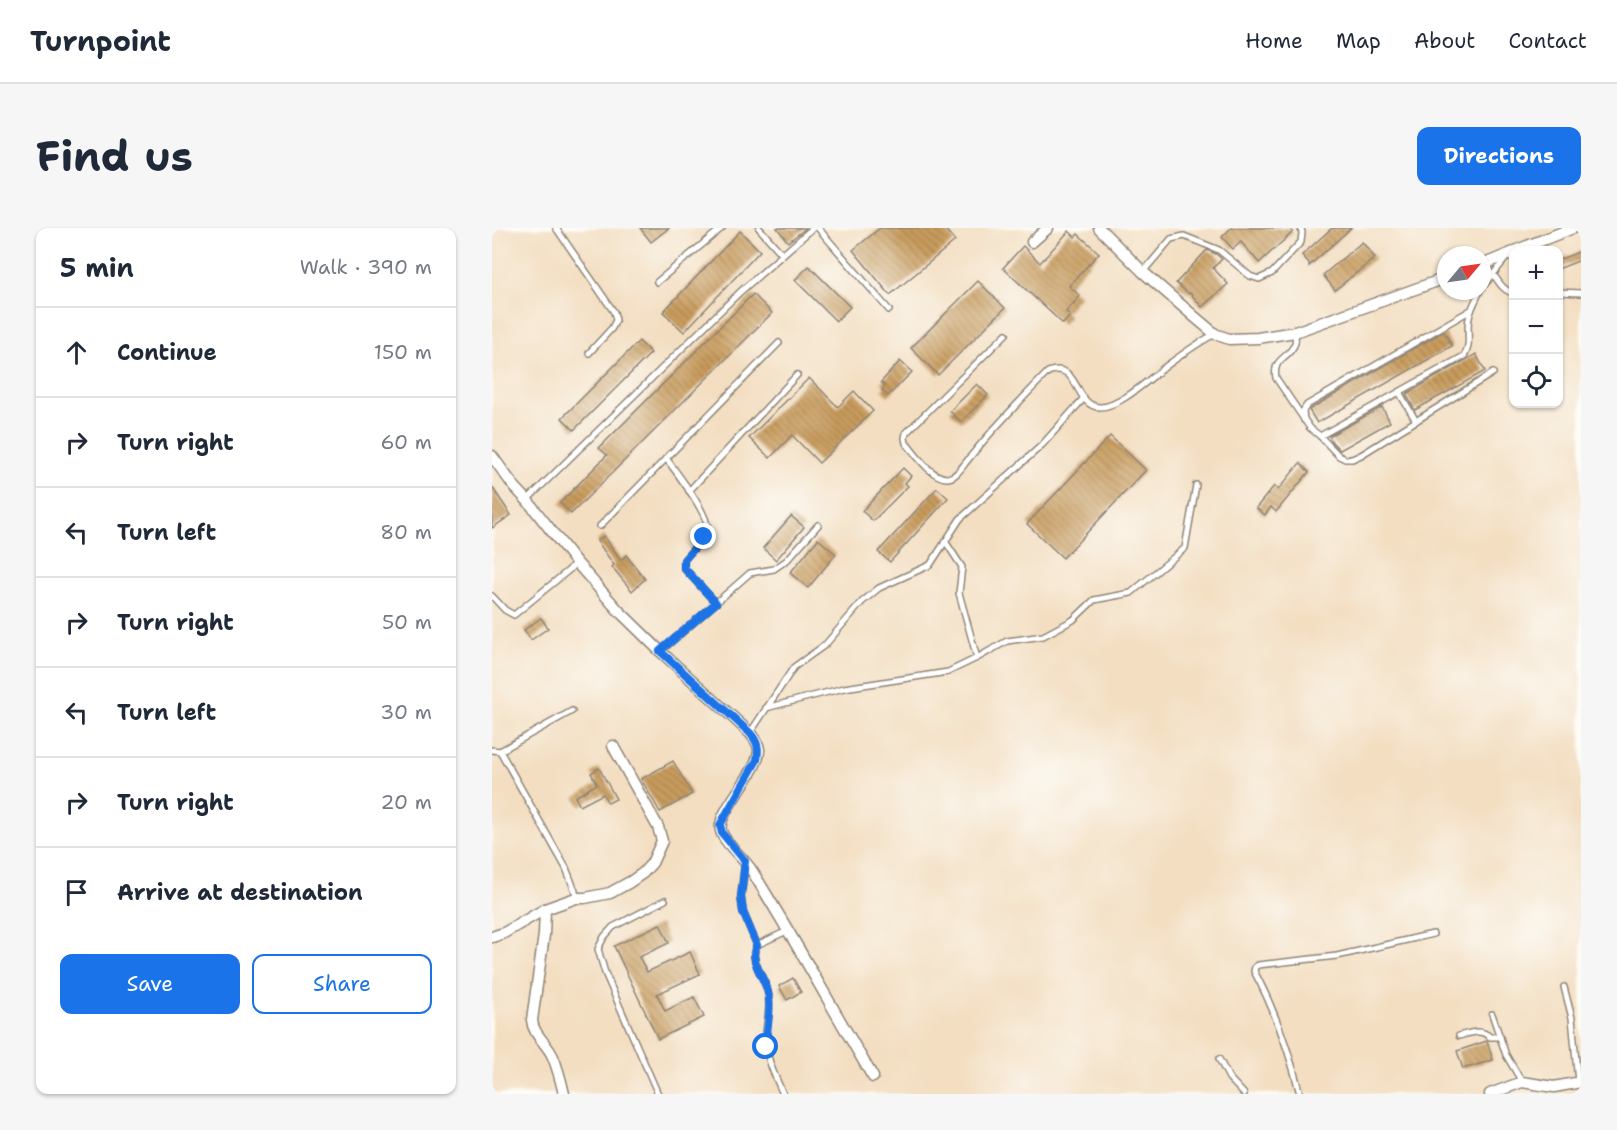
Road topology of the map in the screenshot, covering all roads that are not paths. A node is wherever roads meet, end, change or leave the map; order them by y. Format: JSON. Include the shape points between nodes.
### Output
{"nodes":[{"id":1,"x":556,"y":228,"type":"edge"},
{"id":2,"x":722,"y":228,"type":"edge"},
{"id":3,"x":759,"y":228,"type":"edge"},
{"id":4,"x":813,"y":228,"type":"edge"},
{"id":5,"x":818,"y":228,"type":"edge"},
{"id":6,"x":1048,"y":228,"type":"edge"},
{"id":7,"x":1099,"y":228,"type":"edge"},
{"id":8,"x":1301,"y":228,"type":"edge"},
{"id":9,"x":1572,"y":228,"type":"edge"},
{"id":10,"x":1032,"y":242,"type":"dead end"},
{"id":11,"x":1528,"y":246,"type":"edge"},
{"id":12,"x":782,"y":254,"type":"junction"},
{"id":13,"x":1509,"y":254,"type":"edge"},
{"id":14,"x":1509,"y":256,"type":"edge"},
{"id":15,"x":1491,"y":261,"type":"edge"},
{"id":16,"x":1143,"y":272,"type":"junction"},
{"id":17,"x":1493,"y":274,"type":"junction"},
{"id":18,"x":1491,"y":277,"type":"edge"},
{"id":19,"x":1437,"y":281,"type":"edge"},
{"id":20,"x":657,"y":282,"type":"dead end"},
{"id":21,"x":1509,"y":292,"type":"edge"},
{"id":22,"x":1563,"y":292,"type":"edge"},
{"id":23,"x":1581,"y":293,"type":"edge"},
{"id":24,"x":1476,"y":300,"type":"edge"},
{"id":25,"x":889,"y":310,"type":"dead end"},
{"id":26,"x":1471,"y":310,"type":"junction"},
{"id":27,"x":1295,"y":332,"type":"junction"},
{"id":28,"x":1006,"y":334,"type":"dead end"},
{"id":29,"x":1215,"y":334,"type":"junction"},
{"id":30,"x":779,"y":343,"type":"dead end"},
{"id":31,"x":589,"y":353,"type":"dead end"},
{"id":32,"x":1493,"y":373,"type":"dead end"},
{"id":33,"x":797,"y":375,"type":"dead end"},
{"id":34,"x":1399,"y":392,"type":"junction"},
{"id":35,"x":1084,"y":398,"type":"junction"},
{"id":36,"x":1305,"y":421,"type":"junction"},
{"id":37,"x":1416,"y":421,"type":"junction"},
{"id":38,"x":1320,"y":436,"type":"junction"},
{"id":39,"x":492,"y":456,"type":"edge"},
{"id":40,"x":666,"y":458,"type":"junction"},
{"id":41,"x":1196,"y":485,"type":"dead end"},
{"id":42,"x":689,"y":491,"type":"junction"},
{"id":43,"x":527,"y":500,"type":"junction"},
{"id":44,"x":818,"y":525,"type":"dead end"},
{"id":45,"x":600,"y":526,"type":"dead end"},
{"id":46,"x":945,"y":541,"type":"junction"},
{"id":47,"x":576,"y":562,"type":"junction"},
{"id":48,"x":492,"y":596,"type":"edge"},
{"id":49,"x":716,"y":603,"type":"junction"},
{"id":50,"x":660,"y":651,"type":"junction"},
{"id":51,"x":978,"y":658,"type":"junction"},
{"id":52,"x":766,"y":708,"type":"junction"},
{"id":53,"x":572,"y":711,"type":"dead end"},
{"id":54,"x":750,"y":733,"type":"junction"},
{"id":55,"x":613,"y":746,"type":"dead end"},
{"id":56,"x":492,"y":750,"type":"edge"},
{"id":57,"x":500,"y":751,"type":"junction"},
{"id":58,"x":745,"y":861,"type":"junction"},
{"id":59,"x":576,"y":898,"type":"junction"},
{"id":60,"x":665,"y":900,"type":"dead end"},
{"id":61,"x":545,"y":909,"type":"junction"},
{"id":62,"x":787,"y":931,"type":"junction"},
{"id":63,"x":1434,"y":934,"type":"dead end"},
{"id":64,"x":492,"y":937,"type":"edge"},
{"id":65,"x":757,"y":945,"type":"junction"},
{"id":66,"x":1564,"y":987,"type":"dead end"},
{"id":67,"x":1492,"y":1014,"type":"dead end"},
{"id":68,"x":1459,"y":1036,"type":"dead end"},
{"id":69,"x":1500,"y":1037,"type":"junction"},
{"id":70,"x":1219,"y":1059,"type":"dead end"},
{"id":71,"x":873,"y":1077,"type":"dead end"},
{"id":72,"x":1522,"y":1082,"type":"junction"},
{"id":73,"x":1580,"y":1082,"type":"edge"},
{"id":74,"x":1550,"y":1090,"type":"edge"},
{"id":75,"x":564,"y":1094,"type":"edge"},
{"id":76,"x":658,"y":1094,"type":"edge"},
{"id":77,"x":783,"y":1094,"type":"edge"},
{"id":78,"x":1244,"y":1094,"type":"edge"},
{"id":79,"x":1300,"y":1094,"type":"edge"},
{"id":80,"x":1490,"y":1094,"type":"edge"}],
"edges":[{"from":1,"to":31,"type":"lane","via":[[614,312],[612,328]]},
{"from":2,"to":20,"type":"lane"},
{"from":3,"to":12,"type":"lane"},
{"from":4,"to":12,"type":"lane"},
{"from":5,"to":25,"type":"lane"},
{"from":6,"to":10,"type":"street"},
{"from":7,"to":16,"type":"street"},
{"from":8,"to":16,"type":"lane","via":[[1301,242],[1272,273],[1259,279],[1219,250],[1185,236],[1170,239]]},
{"from":9,"to":11,"type":"street"},
{"from":12,"to":43,"type":"lane"},
{"from":13,"to":15,"type":"street"},
{"from":14,"to":17,"type":"lane"},
{"from":16,"to":29,"type":"street"},
{"from":17,"to":18,"type":"lane"},
{"from":17,"to":21,"type":"lane"},
{"from":19,"to":27,"type":"street"},
{"from":22,"to":23,"type":"lane"},
{"from":24,"to":26,"type":"lane"},
{"from":26,"to":34,"type":"lane","via":[[1467,353]]},
{"from":26,"to":36,"type":"lane","via":[[1307,405],[1303,411]]},
{"from":27,"to":29,"type":"street","via":[[1229,339]]},
{"from":27,"to":36,"type":"lane","via":[[1295,343],[1274,369]]},
{"from":28,"to":35,"type":"lane","via":[[906,433],[906,442],[927,468],[943,478],[951,478],[1048,372],[1055,369],[1069,374]]},
{"from":29,"to":35,"type":"lane","via":[[1112,404],[1098,407]]},
{"from":30,"to":40,"type":"lane"},
{"from":32,"to":37,"type":"lane"},
{"from":33,"to":42,"type":"lane"},
{"from":34,"to":37,"type":"lane"},
{"from":34,"to":38,"type":"lane"},
{"from":35,"to":46,"type":"lane","via":[[1042,445],[960,519]]},
{"from":36,"to":38,"type":"lane"},
{"from":37,"to":38,"type":"lane","via":[[1352,459],[1339,456]]},
{"from":39,"to":43,"type":"street"},
{"from":40,"to":42,"type":"lane"},
{"from":40,"to":45,"type":"lane"},
{"from":41,"to":51,"type":"lane","via":[[1185,548],[1131,593],[1094,600],[1072,620],[1043,636],[1007,641]]},
{"from":42,"to":49,"type":"lane","via":[[709,528],[684,560],[684,568]]},
{"from":43,"to":47,"type":"street"},
{"from":44,"to":49,"type":"lane","via":[[787,560],[774,569],[750,573]]},
{"from":46,"to":51,"type":"lane","via":[[962,567],[958,593]]},
{"from":46,"to":52,"type":"lane","via":[[930,565],[879,588],[862,602],[825,645],[794,667]]},
{"from":47,"to":48,"type":"lane","via":[[514,615]]},
{"from":47,"to":50,"type":"street"},
{"from":49,"to":50,"type":"lane"},
{"from":50,"to":54,"type":"street"},
{"from":51,"to":52,"type":"lane","via":[[948,672],[844,688]]},
{"from":52,"to":54,"type":"lane"},
{"from":53,"to":57,"type":"lane"},
{"from":54,"to":58,"type":"street","via":[[757,741],[757,760],[720,825]]},
{"from":55,"to":59,"type":"street","via":[[658,827],[662,842],[652,863],[630,882],[610,893]]},
{"from":56,"to":57,"type":"lane"},
{"from":57,"to":59,"type":"lane","via":[[566,868]]},
{"from":58,"to":62,"type":"street"},
{"from":58,"to":65,"type":"lane","via":[[743,912]]},
{"from":59,"to":61,"type":"street"},
{"from":60,"to":76,"type":"lane","via":[[613,927],[598,949]]},
{"from":61,"to":64,"type":"street"},
{"from":61,"to":75,"type":"street","via":[[532,1026],[552,1055]]},
{"from":62,"to":65,"type":"lane"},
{"from":62,"to":71,"type":"street"},
{"from":63,"to":79,"type":"lane","via":[[1337,956],[1255,967],[1280,1025]]},
{"from":65,"to":77,"type":"lane","via":[[754,957],[768,991],[766,1047]]},
{"from":66,"to":73,"type":"lane"},
{"from":67,"to":69,"type":"lane"},
{"from":68,"to":69,"type":"lane","via":[[1478,1031]]},
{"from":69,"to":72,"type":"lane"},
{"from":70,"to":78,"type":"lane"},
{"from":72,"to":74,"type":"street"},
{"from":72,"to":80,"type":"street"},
{"from":73,"to":74,"type":"street"}]}
